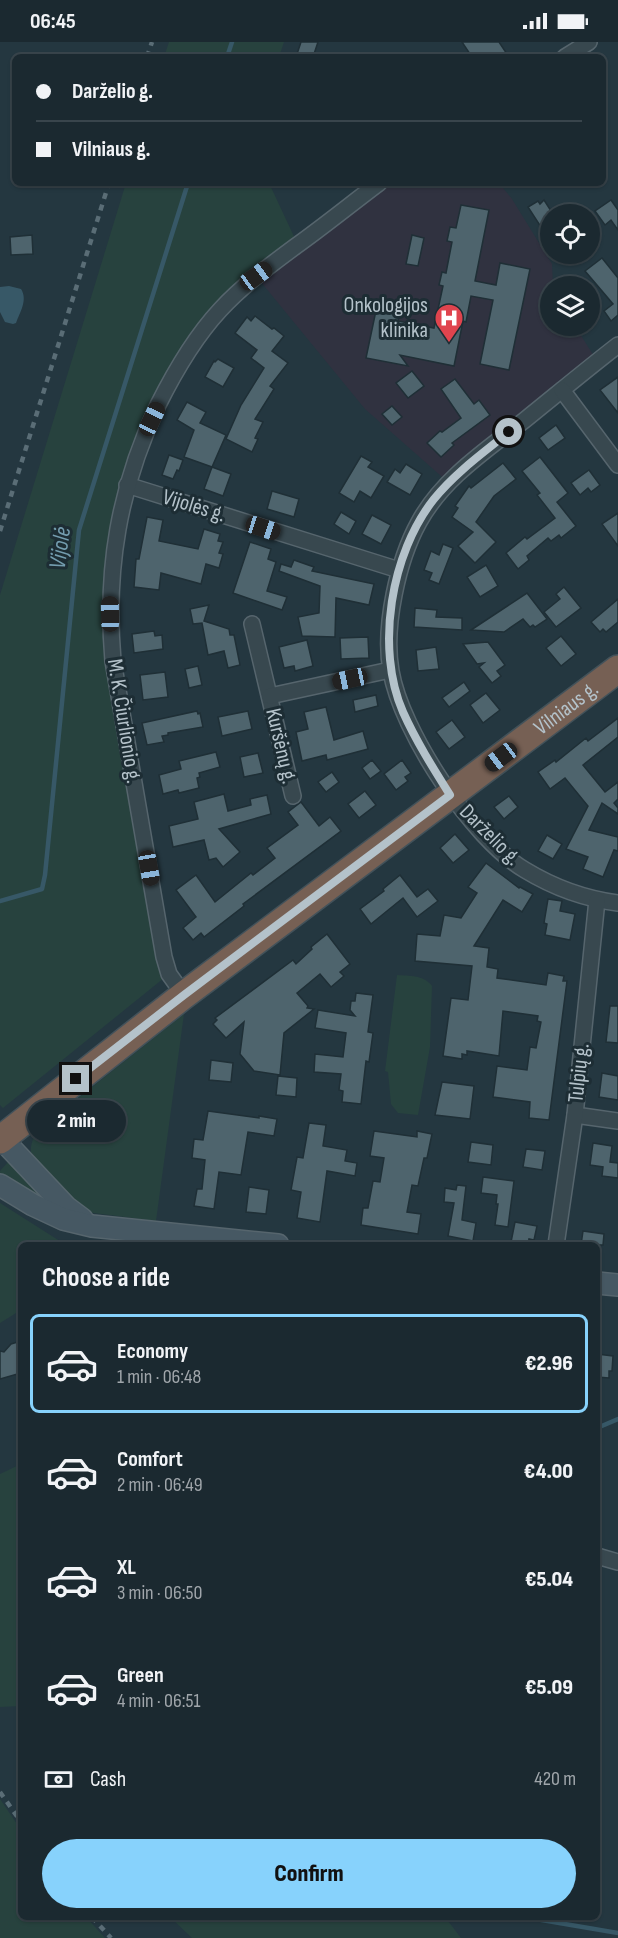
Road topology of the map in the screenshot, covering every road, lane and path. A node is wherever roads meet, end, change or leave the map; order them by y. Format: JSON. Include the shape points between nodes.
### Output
{"nodes":[{"id":1,"x":590,"y":42,"type":"edge"},
{"id":2,"x":570,"y":54,"type":"edge"},
{"id":3,"x":375,"y":186,"type":"edge"},
{"id":4,"x":618,"y":345,"type":"edge"},
{"id":5,"x":562,"y":390,"type":"junction"},
{"id":6,"x":618,"y":465,"type":"edge"},
{"id":7,"x":127,"y":485,"type":"junction"},
{"id":8,"x":399,"y":570,"type":"junction"},
{"id":9,"x":252,"y":624,"type":"dead end"},
{"id":10,"x":618,"y":669,"type":"edge"},
{"id":11,"x":390,"y":670,"type":"junction"},
{"id":12,"x":270,"y":696,"type":"junction"},
{"id":13,"x":293,"y":795,"type":"dead end"},
{"id":14,"x":450,"y":795,"type":"junction"},
{"id":15,"x":597,"y":900,"type":"junction"},
{"id":16,"x":618,"y":903,"type":"edge"},
{"id":17,"x":184,"y":995,"type":"junction"},
{"id":18,"x":574,"y":1115,"type":"junction"},
{"id":19,"x":618,"y":1121,"type":"edge"},
{"id":20,"x":1,"y":1139,"type":"edge"},
{"id":21,"x":0,"y":1185,"type":"edge"},
{"id":22,"x":92,"y":1226,"type":"junction"},
{"id":23,"x":249,"y":1242,"type":"edge"},
{"id":24,"x":556,"y":1242,"type":"edge"},
{"id":25,"x":600,"y":1283,"type":"edge"},
{"id":26,"x":618,"y":1286,"type":"edge"},
{"id":27,"x":600,"y":1557,"type":"edge"},
{"id":28,"x":618,"y":1562,"type":"edge"}],
"edges":[{"from":1,"to":2,"type":"street"},
{"from":3,"to":7,"type":"street","name":"M. K. Čiurlionio g.","via":[[256,276],[219,310],[170,381]]},
{"from":4,"to":5,"type":"street","name":"Darželio g."},
{"from":5,"to":6,"type":"street"},
{"from":5,"to":8,"type":"street","name":"Darželio g.","via":[[464,468],[434,499],[407,546]]},
{"from":7,"to":8,"type":"street","name":"Vijolės g."},
{"from":7,"to":17,"type":"street","name":"M. K. Čiurlionio g.","via":[[112,569],[114,661],[164,957],[169,974]]},
{"from":8,"to":11,"type":"street","name":"Darželio g.","via":[[391,619]]},
{"from":9,"to":12,"type":"street","name":"Kuršėnų g."},
{"from":10,"to":14,"type":"highway","name":"Vilniaus g."},
{"from":11,"to":12,"type":"street","name":"Kuršėnų g."},
{"from":11,"to":14,"type":"street","name":"Darželio g.","via":[[402,710]]},
{"from":12,"to":13,"type":"street","name":"Kuršėnų g."},
{"from":14,"to":15,"type":"street","name":"Darželio g.","via":[[493,844],[523,869]]},
{"from":14,"to":17,"type":"highway","name":"Vilniaus g."},
{"from":15,"to":16,"type":"street","name":"Darželio g."},
{"from":15,"to":18,"type":"street","name":"Tulpių g."},
{"from":17,"to":20,"type":"highway","name":"Vilniaus g."},
{"from":18,"to":19,"type":"street"},
{"from":18,"to":24,"type":"street","name":"Tulpių g."},
{"from":20,"to":22,"type":"main road","via":[[66,1207]]},
{"from":21,"to":22,"type":"main road","via":[[63,1219]]},
{"from":22,"to":23,"type":"main road"},
{"from":25,"to":26,"type":"main road"},
{"from":27,"to":28,"type":"street"}]}
